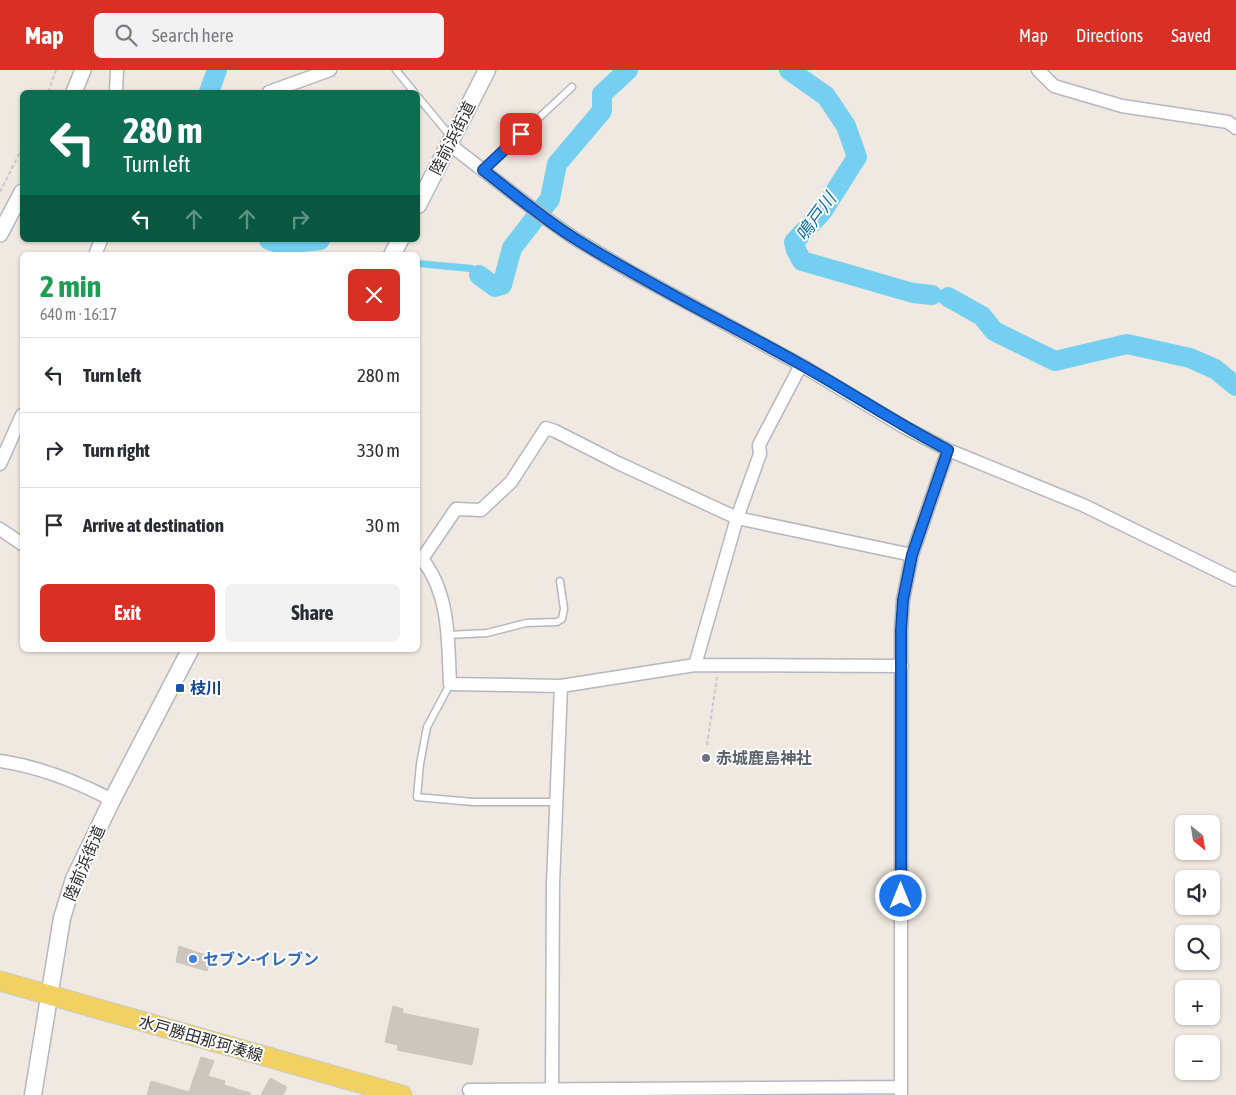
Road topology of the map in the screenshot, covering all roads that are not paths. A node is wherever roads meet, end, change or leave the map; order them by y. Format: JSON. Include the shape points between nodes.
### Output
{"nodes":[{"id":1,"x":83,"y":70,"type":"edge"},
{"id":2,"x":117,"y":70,"type":"edge"},
{"id":3,"x":330,"y":70,"type":"edge"},
{"id":4,"x":396,"y":70,"type":"edge"},
{"id":5,"x":486,"y":70,"type":"edge"},
{"id":6,"x":1038,"y":70,"type":"edge"},
{"id":7,"x":572,"y":88,"type":"dead end"},
{"id":8,"x":75,"y":90,"type":"edge"},
{"id":9,"x":116,"y":90,"type":"edge"},
{"id":10,"x":275,"y":90,"type":"edge"},
{"id":11,"x":412,"y":90,"type":"edge"},
{"id":12,"x":420,"y":100,"type":"edge"},
{"id":13,"x":1236,"y":128,"type":"edge"},
{"id":14,"x":451,"y":141,"type":"junction"},
{"id":15,"x":483,"y":170,"type":"junction"},
{"id":16,"x":20,"y":196,"type":"edge"},
{"id":17,"x":420,"y":202,"type":"edge"},
{"id":18,"x":0,"y":234,"type":"edge"},
{"id":19,"x":801,"y":365,"type":"junction"},
{"id":20,"x":20,"y":420,"type":"edge"},
{"id":21,"x":948,"y":450,"type":"junction"},
{"id":22,"x":0,"y":464,"type":"edge"},
{"id":23,"x":737,"y":518,"type":"junction"},
{"id":24,"x":0,"y":529,"type":"edge"},
{"id":25,"x":20,"y":543,"type":"edge"},
{"id":26,"x":912,"y":555,"type":"junction"},
{"id":27,"x":420,"y":559,"type":"edge"},
{"id":28,"x":1236,"y":580,"type":"edge"},
{"id":29,"x":560,"y":581,"type":"dead end"},
{"id":30,"x":448,"y":635,"type":"junction"},
{"id":31,"x":186,"y":652,"type":"edge"},
{"id":32,"x":695,"y":665,"type":"junction"},
{"id":33,"x":902,"y":666,"type":"junction"},
{"id":34,"x":450,"y":684,"type":"junction"},
{"id":35,"x":561,"y":686,"type":"junction"},
{"id":36,"x":0,"y":761,"type":"edge"},
{"id":37,"x":112,"y":800,"type":"junction"},
{"id":38,"x":556,"y":802,"type":"junction"},
{"id":39,"x":0,"y":981,"type":"edge"},
{"id":40,"x":50,"y":995,"type":"junction"},
{"id":41,"x":469,"y":1090,"type":"dead end"},
{"id":42,"x":901,"y":1091,"type":"edge"},
{"id":43,"x":552,"y":1092,"type":"edge"},
{"id":44,"x":32,"y":1095,"type":"edge"},
{"id":45,"x":402,"y":1095,"type":"edge"}],
"edges":[{"from":1,"to":8,"type":"street"},
{"from":2,"to":9,"type":"street"},
{"from":3,"to":10,"type":"street"},
{"from":4,"to":11,"type":"lane"},
{"from":5,"to":14,"type":"main road","name":"陸前浜街道"},
{"from":6,"to":13,"type":"street","via":[[1054,86],[1122,106],[1228,122]]},
{"from":7,"to":15,"type":"lane"},
{"from":12,"to":14,"type":"lane"},
{"from":14,"to":15,"type":"street"},
{"from":14,"to":17,"type":"main road","name":"陸前浜街道"},
{"from":15,"to":19,"type":"street","via":[[574,238]]},
{"from":16,"to":18,"type":"street"},
{"from":19,"to":21,"type":"street"},
{"from":19,"to":23,"type":"street","via":[[759,445],[760,454]]},
{"from":20,"to":22,"type":"street"},
{"from":21,"to":26,"type":"street"},
{"from":21,"to":28,"type":"street","via":[[1083,506]]},
{"from":23,"to":26,"type":"street"},
{"from":23,"to":27,"type":"street","via":[[546,428],[511,482],[480,510],[456,509]]},
{"from":23,"to":32,"type":"street"},
{"from":24,"to":25,"type":"street"},
{"from":26,"to":33,"type":"street","via":[[903,600]]},
{"from":27,"to":30,"type":"street","via":[[432,571],[440,591]]},
{"from":29,"to":30,"type":"lane","via":[[564,609],[562,619],[557,622],[526,623],[487,633]]},
{"from":30,"to":34,"type":"street"},
{"from":31,"to":37,"type":"main road","name":"陸前浜街道"},
{"from":32,"to":33,"type":"street"},
{"from":32,"to":35,"type":"street"},
{"from":33,"to":42,"type":"street"},
{"from":34,"to":35,"type":"street"},
{"from":34,"to":38,"type":"lane","via":[[427,727],[417,797],[473,802]]},
{"from":35,"to":38,"type":"street"},
{"from":36,"to":37,"type":"street","via":[[58,775]]},
{"from":37,"to":40,"type":"main road","name":"陸前浜街道","via":[[68,893]]},
{"from":38,"to":43,"type":"street"},
{"from":39,"to":40,"type":"main road","name":"水戸勝田那珂湊線"},
{"from":40,"to":44,"type":"main road","name":"陸前浜街道"},
{"from":40,"to":45,"type":"main road","name":"水戸勝田那珂湊線"},
{"from":41,"to":43,"type":"street"},
{"from":42,"to":43,"type":"street"}]}
